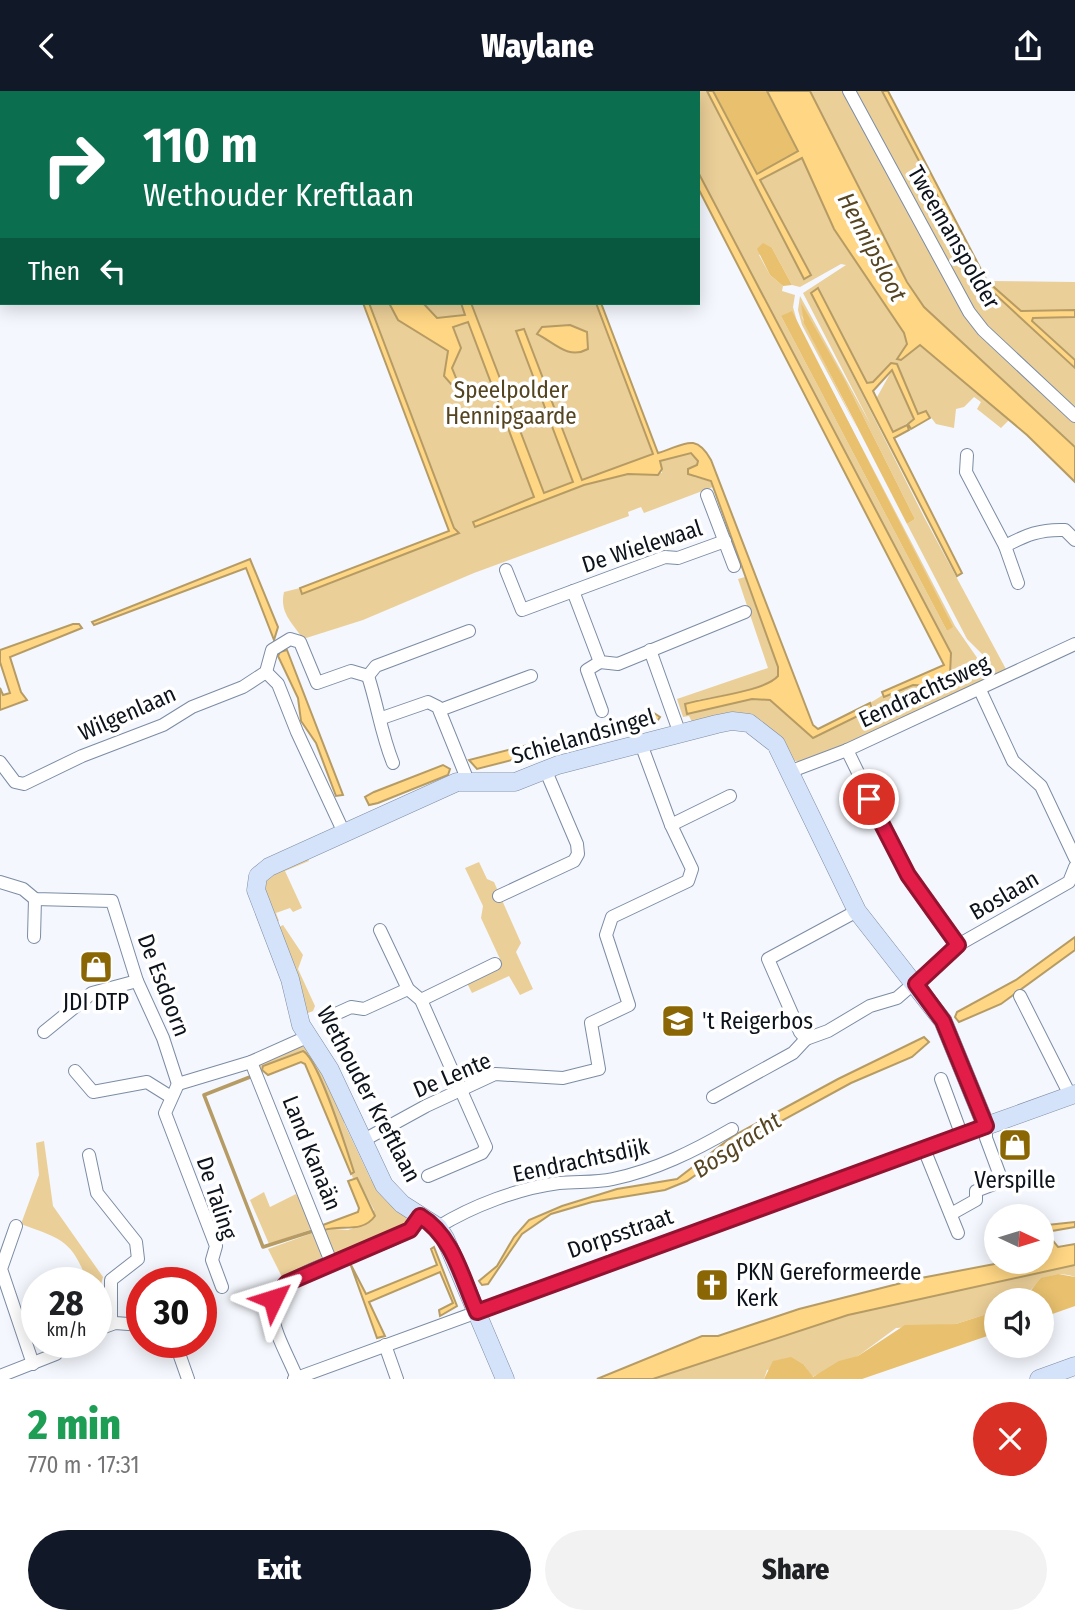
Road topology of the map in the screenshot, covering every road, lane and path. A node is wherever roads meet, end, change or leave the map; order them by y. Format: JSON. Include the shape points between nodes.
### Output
{"nodes":[{"id":1,"x":849,"y":91,"type":"edge"},
{"id":2,"x":1075,"y":416,"type":"edge"},
{"id":3,"x":967,"y":455,"type":"dead end"},
{"id":4,"x":707,"y":495,"type":"dead end"},
{"id":5,"x":1075,"y":540,"type":"edge"},
{"id":6,"x":725,"y":541,"type":"junction"},
{"id":7,"x":1005,"y":546,"type":"junction"},
{"id":8,"x":734,"y":566,"type":"dead end"},
{"id":9,"x":506,"y":570,"type":"dead end"},
{"id":10,"x":1018,"y":583,"type":"dead end"},
{"id":11,"x":573,"y":591,"type":"junction"},
{"id":12,"x":745,"y":612,"type":"dead end"},
{"id":13,"x":470,"y":631,"type":"dead end"},
{"id":14,"x":1075,"y":644,"type":"edge"},
{"id":15,"x":650,"y":650,"type":"junction"},
{"id":16,"x":600,"y":662,"type":"junction"},
{"id":17,"x":266,"y":672,"type":"junction"},
{"id":18,"x":368,"y":676,"type":"junction"},
{"id":19,"x":531,"y":676,"type":"dead end"},
{"id":20,"x":980,"y":690,"type":"junction"},
{"id":21,"x":440,"y":710,"type":"junction"},
{"id":22,"x":602,"y":711,"type":"dead end"},
{"id":23,"x":382,"y":718,"type":"junction"},
{"id":24,"x":680,"y":734,"type":"junction"},
{"id":25,"x":641,"y":744,"type":"junction"},
{"id":26,"x":847,"y":750,"type":"junction"},
{"id":27,"x":393,"y":763,"type":"dead end"},
{"id":28,"x":2,"y":769,"type":"edge"},
{"id":29,"x":545,"y":769,"type":"junction"},
{"id":30,"x":789,"y":772,"type":"junction"},
{"id":31,"x":468,"y":781,"type":"junction"},
{"id":32,"x":730,"y":796,"type":"dead end"},
{"id":33,"x":671,"y":825,"type":"junction"},
{"id":34,"x":345,"y":835,"type":"junction"},
{"id":35,"x":1075,"y":858,"type":"edge"},
{"id":36,"x":1075,"y":867,"type":"edge"},
{"id":37,"x":258,"y":876,"type":"joint"},
{"id":38,"x":0,"y":882,"type":"edge"},
{"id":39,"x":499,"y":896,"type":"dead end"},
{"id":40,"x":35,"y":899,"type":"junction"},
{"id":41,"x":857,"y":911,"type":"junction"},
{"id":42,"x":380,"y":930,"type":"dead end"},
{"id":43,"x":34,"y":937,"type":"dead end"},
{"id":44,"x":958,"y":945,"type":"junction"},
{"id":45,"x":495,"y":964,"type":"dead end"},
{"id":46,"x":137,"y":981,"type":"junction"},
{"id":47,"x":916,"y":984,"type":"junction"},
{"id":48,"x":408,"y":989,"type":"junction"},
{"id":49,"x":1020,"y":996,"type":"dead end"},
{"id":50,"x":421,"y":1000,"type":"junction"},
{"id":51,"x":328,"y":1017,"type":"dead end"},
{"id":52,"x":44,"y":1032,"type":"dead end"},
{"id":53,"x":307,"y":1037,"type":"junction"},
{"id":54,"x":806,"y":1039,"type":"junction"},
{"id":55,"x":251,"y":1062,"type":"junction"},
{"id":56,"x":75,"y":1072,"type":"dead end"},
{"id":57,"x":941,"y":1079,"type":"dead end"},
{"id":58,"x":178,"y":1084,"type":"junction"},
{"id":59,"x":463,"y":1090,"type":"junction"},
{"id":60,"x":1073,"y":1095,"type":"edge"},
{"id":61,"x":171,"y":1097,"type":"junction"},
{"id":62,"x":713,"y":1097,"type":"dead end"},
{"id":63,"x":986,"y":1126,"type":"junction"},
{"id":64,"x":732,"y":1129,"type":"dead end"},
{"id":65,"x":962,"y":1136,"type":"junction"},
{"id":66,"x":364,"y":1140,"type":"junction"},
{"id":67,"x":924,"y":1149,"type":"junction"},
{"id":68,"x":89,"y":1155,"type":"dead end"},
{"id":69,"x":428,"y":1176,"type":"dead end"},
{"id":70,"x":951,"y":1214,"type":"junction"},
{"id":71,"x":420,"y":1216,"type":"junction"},
{"id":72,"x":16,"y":1226,"type":"dead end"},
{"id":73,"x":438,"y":1227,"type":"junction"},
{"id":74,"x":958,"y":1233,"type":"dead end"},
{"id":75,"x":331,"y":1262,"type":"junction"},
{"id":76,"x":112,"y":1279,"type":"edge"},
{"id":77,"x":222,"y":1287,"type":"dead end"},
{"id":78,"x":477,"y":1312,"type":"junction"},
{"id":79,"x":385,"y":1345,"type":"junction"},
{"id":80,"x":47,"y":1358,"type":"edge"},
{"id":81,"x":181,"y":1358,"type":"edge"},
{"id":82,"x":33,"y":1364,"type":"junction"},
{"id":83,"x":1075,"y":1366,"type":"edge"},
{"id":84,"x":0,"y":1376,"type":"edge"},
{"id":85,"x":295,"y":1378,"type":"edge"},
{"id":86,"x":188,"y":1379,"type":"edge"},
{"id":87,"x":397,"y":1379,"type":"edge"},
{"id":88,"x":505,"y":1379,"type":"edge"},
{"id":89,"x":1039,"y":1379,"type":"edge"}],
"edges":[{"from":1,"to":2,"type":"street","name":"Tweemanspolder","via":[[969,312]]},
{"from":3,"to":7,"type":"street","via":[[966,472]]},
{"from":4,"to":6,"type":"street","name":"De Wielewaal"},
{"from":5,"to":7,"type":"street","via":[[1065,530],[1045,529]]},
{"from":6,"to":8,"type":"street","name":"De Wielewaal"},
{"from":6,"to":11,"type":"street","name":"De Wielewaal","via":[[678,558],[665,557]]},
{"from":7,"to":10,"type":"street"},
{"from":9,"to":11,"type":"street","name":"De Wielewaal","via":[[522,610]]},
{"from":11,"to":16,"type":"street","name":"De Wielewaal"},
{"from":12,"to":15,"type":"street"},
{"from":13,"to":18,"type":"street","via":[[376,666]]},
{"from":14,"to":20,"type":"street","name":"Eendrachtsweg"},
{"from":15,"to":16,"type":"street","via":[[618,664]]},
{"from":15,"to":24,"type":"street"},
{"from":16,"to":22,"type":"street","via":[[587,670]]},
{"from":17,"to":18,"type":"street","name":"Wilgenlaan","via":[[272,650],[290,639],[300,642],[317,683],[351,671]]},
{"from":17,"to":28,"type":"street","name":"Wilgenlaan","via":[[163,725],[24,784]]},
{"from":17,"to":34,"type":"street","via":[[278,684]]},
{"from":18,"to":23,"type":"street"},
{"from":19,"to":21,"type":"street"},
{"from":20,"to":26,"type":"street","name":"Eendrachtsweg"},
{"from":20,"to":35,"type":"street","via":[[1013,761],[1041,786]]},
{"from":21,"to":23,"type":"street","via":[[428,702]]},
{"from":21,"to":31,"type":"street"},
{"from":23,"to":27,"type":"street","via":[[381,731]]},
{"from":24,"to":25,"type":"street","name":"Schielandsingel"},
{"from":24,"to":30,"type":"street","name":"Schielandsingel","via":[[732,721],[749,723],[776,744]]},
{"from":25,"to":29,"type":"street","name":"Schielandsingel"},
{"from":25,"to":33,"type":"street"},
{"from":26,"to":30,"type":"street","name":"Eendrachtsweg"},
{"from":26,"to":44,"type":"street","via":[[908,875]]},
{"from":29,"to":31,"type":"street","name":"Schielandsingel","via":[[507,783]]},
{"from":29,"to":39,"type":"street","via":[[578,854]]},
{"from":30,"to":41,"type":"street","name":"Schielandsingel"},
{"from":31,"to":34,"type":"street","name":"Schielandsingel","via":[[441,787]]},
{"from":32,"to":33,"type":"street"},
{"from":33,"to":59,"type":"street","name":"De Lente","via":[[692,869],[688,881],[620,913],[607,924],[606,935],[629,1005],[591,1023],[599,1069],[563,1078],[495,1075]]},
{"from":34,"to":37,"type":"street","name":"Schielandsingel","via":[[268,867]]},
{"from":36,"to":44,"type":"street","name":"Boslaan","via":[[1069,882]]},
{"from":37,"to":53,"type":"street","name":"Wethouder Kreftlaan","via":[[256,890]]},
{"from":38,"to":40,"type":"street","via":[[23,889]]},
{"from":40,"to":43,"type":"street"},
{"from":40,"to":46,"type":"street","name":"De Esdoorn","via":[[112,901]]},
{"from":41,"to":47,"type":"street","name":"Schielandsingel"},
{"from":41,"to":54,"type":"street","via":[[768,959]]},
{"from":42,"to":48,"type":"street"},
{"from":44,"to":47,"type":"street","name":"Boslaan"},
{"from":45,"to":50,"type":"street"},
{"from":46,"to":52,"type":"street","via":[[92,993]]},
{"from":46,"to":58,"type":"street","name":"De Esdoorn"},
{"from":47,"to":54,"type":"street","name":"Boslaan","via":[[897,998],[870,1006]]},
{"from":47,"to":63,"type":"street","name":"Schielandsingel","via":[[943,1021]]},
{"from":48,"to":50,"type":"street"},
{"from":48,"to":51,"type":"street","via":[[364,1009],[351,1007]]},
{"from":49,"to":60,"type":"street"},
{"from":50,"to":59,"type":"street"},
{"from":53,"to":55,"type":"street"},
{"from":53,"to":66,"type":"street","name":"Wethouder Kreftlaan","via":[[330,1070]]},
{"from":54,"to":62,"type":"street","name":"Boslaan","via":[[793,1053]]},
{"from":55,"to":58,"type":"street"},
{"from":55,"to":75,"type":"street","name":"Land Kanaän"},
{"from":56,"to":61,"type":"street","via":[[93,1092],[147,1082]]},
{"from":57,"to":65,"type":"street"},
{"from":58,"to":61,"type":"street"},
{"from":59,"to":66,"type":"street","name":"De Lente"},
{"from":59,"to":69,"type":"street","via":[[486,1147],[482,1153]]},
{"from":60,"to":63,"type":"street","name":"Dorpsstraat"},
{"from":61,"to":77,"type":"street","name":"De Taling","via":[[165,1108],[168,1122],[216,1247],[212,1260]]},
{"from":63,"to":65,"type":"street","name":"Dorpsstraat"},
{"from":63,"to":70,"type":"street","via":[[1002,1181],[976,1191],[973,1204]]},
{"from":64,"to":73,"type":"street","name":"Eendrachtsdijk","via":[[683,1156],[640,1172],[542,1186],[478,1207]]},
{"from":65,"to":67,"type":"street","name":"Dorpsstraat"},
{"from":66,"to":71,"type":"street","name":"Wethouder Kreftlaan","via":[[384,1185]]},
{"from":67,"to":70,"type":"street"},
{"from":67,"to":78,"type":"street","name":"Dorpsstraat"},
{"from":68,"to":76,"type":"street","via":[[97,1193],[136,1242],[138,1259]]},
{"from":70,"to":74,"type":"street"},
{"from":71,"to":73,"type":"street","name":"Wethouder Kreftlaan"},
{"from":71,"to":75,"type":"street","via":[[410,1230]]},
{"from":72,"to":82,"type":"street","via":[[1,1269]]},
{"from":73,"to":78,"type":"street"},
{"from":75,"to":85,"type":"street","via":[[287,1283],[273,1299],[275,1323]]},
{"from":78,"to":79,"type":"street","name":"Dorpsstraat"},
{"from":78,"to":88,"type":"street"},
{"from":79,"to":85,"type":"street","name":"Dorpsstraat"},
{"from":79,"to":87,"type":"street"},
{"from":80,"to":82,"type":"street"},
{"from":81,"to":86,"type":"street"},
{"from":82,"to":84,"type":"street"},
{"from":83,"to":89,"type":"street"}]}
